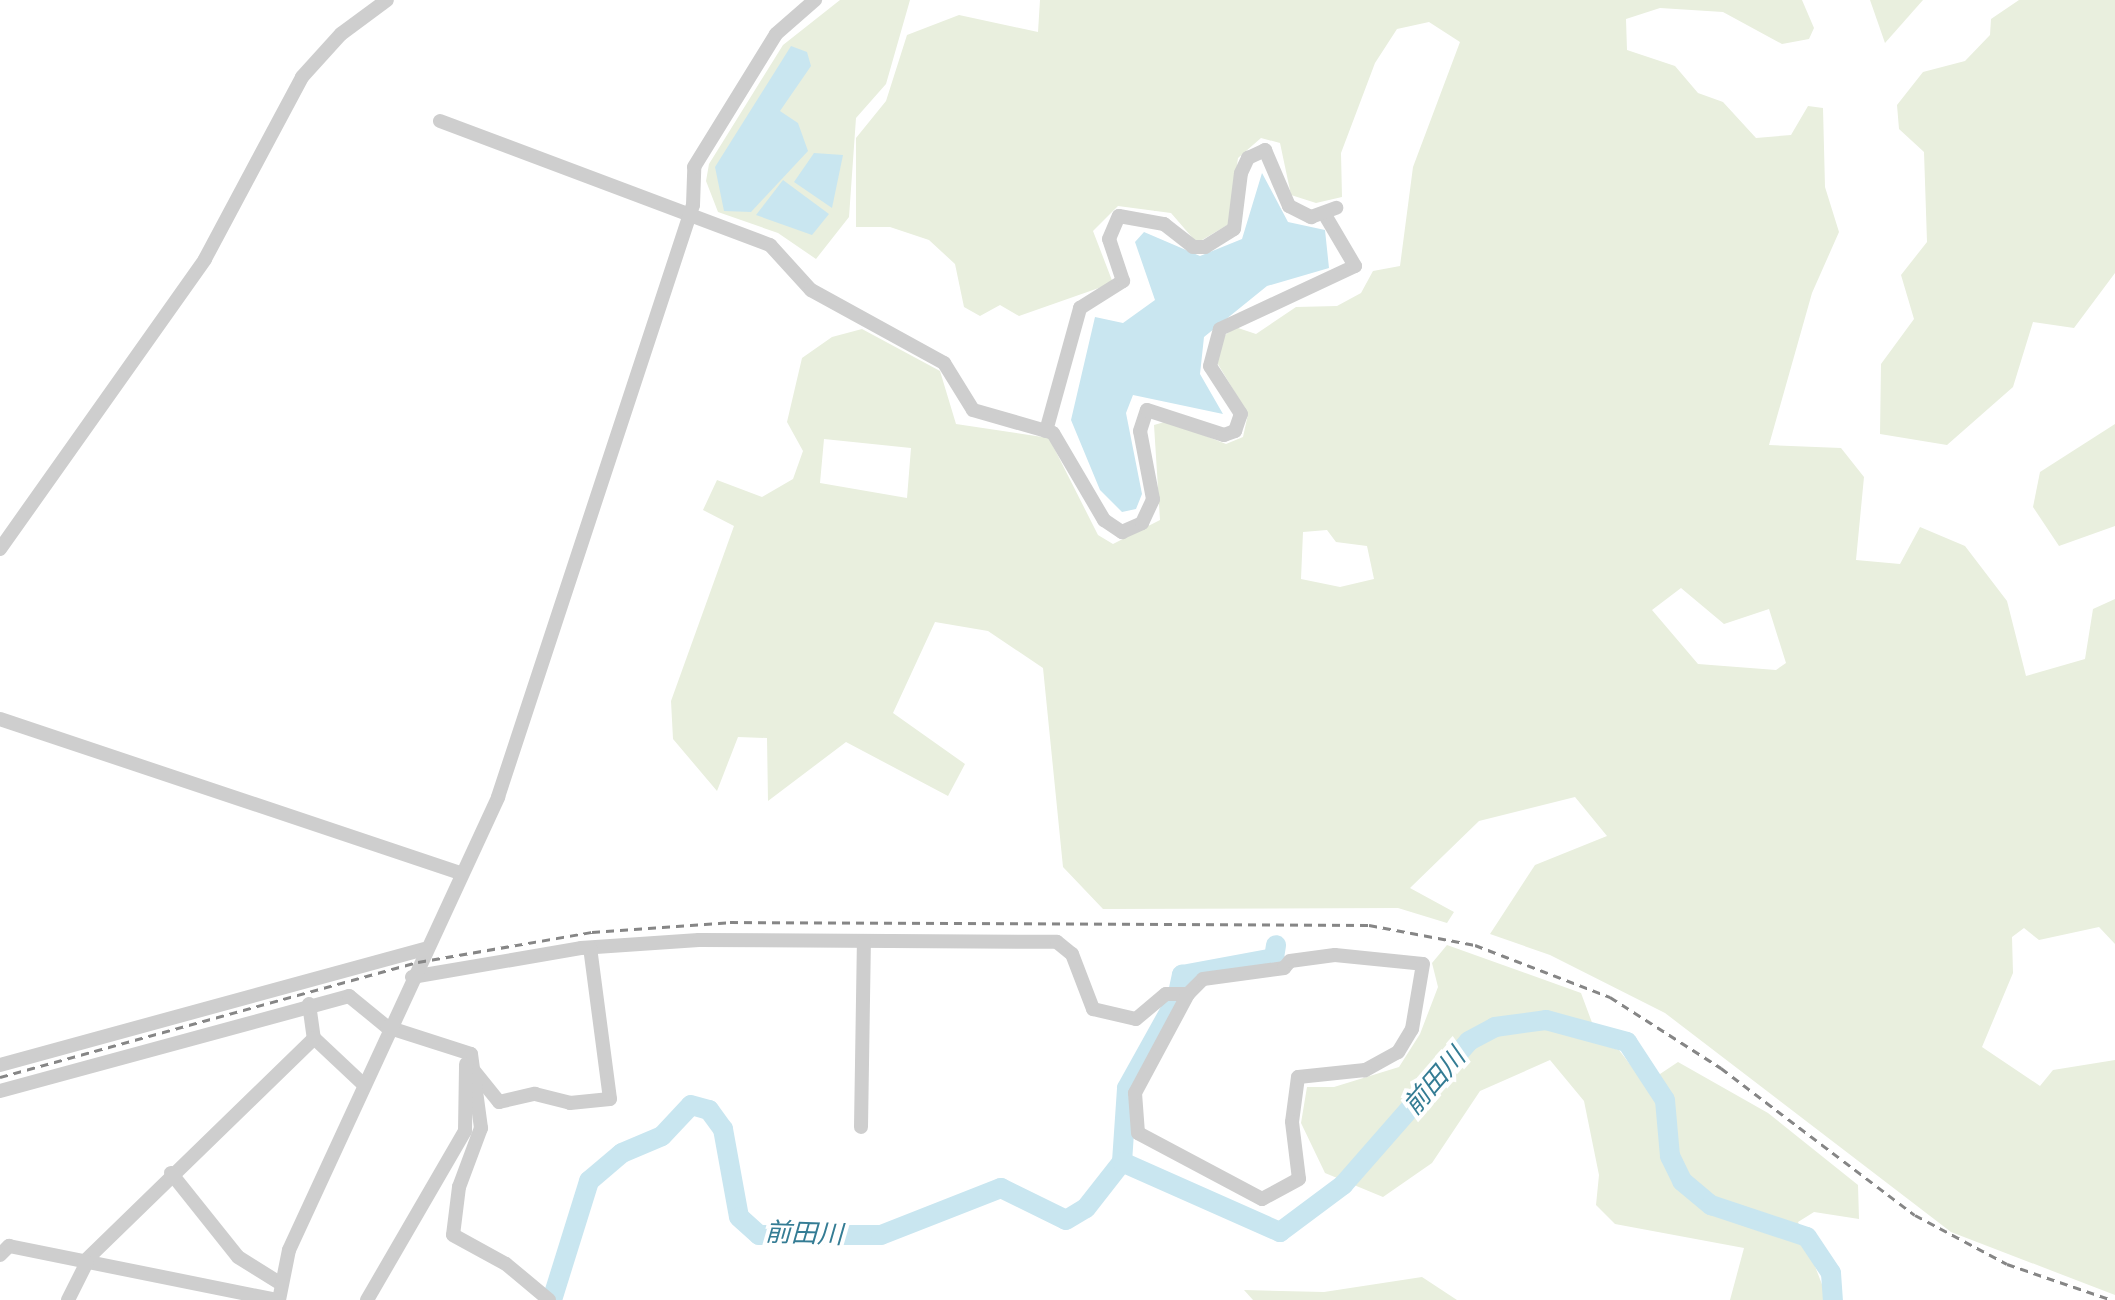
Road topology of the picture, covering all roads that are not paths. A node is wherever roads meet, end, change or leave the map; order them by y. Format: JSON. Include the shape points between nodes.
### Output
{"nodes":[{"id":1,"x":387,"y":0,"type":"edge"},
{"id":2,"x":815,"y":0,"type":"edge"},
{"id":3,"x":440,"y":121,"type":"dead end"},
{"id":4,"x":688,"y":217,"type":"junction"},
{"id":5,"x":1046,"y":431,"type":"junction"},
{"id":6,"x":0,"y":549,"type":"edge"},
{"id":7,"x":0,"y":719,"type":"edge"},
{"id":8,"x":459,"y":873,"type":"junction"},
{"id":9,"x":864,"y":941,"type":"junction"},
{"id":10,"x":590,"y":948,"type":"junction"},
{"id":11,"x":424,"y":949,"type":"junction"},
{"id":12,"x":412,"y":977,"type":"junction"},
{"id":13,"x":1181,"y":993,"type":"junction"},
{"id":14,"x":309,"y":1004,"type":"junction"},
{"id":15,"x":387,"y":1027,"type":"junction"},
{"id":16,"x":314,"y":1038,"type":"junction"},
{"id":17,"x":467,"y":1053,"type":"junction"},
{"id":18,"x":0,"y":1065,"type":"edge"},
{"id":19,"x":473,"y":1070,"type":"junction"},
{"id":20,"x":364,"y":1085,"type":"junction"},
{"id":21,"x":0,"y":1091,"type":"edge"},
{"id":22,"x":861,"y":1127,"type":"dead end"},
{"id":23,"x":171,"y":1173,"type":"junction"},
{"id":24,"x":0,"y":1255,"type":"edge"},
{"id":25,"x":86,"y":1262,"type":"junction"},
{"id":26,"x":278,"y":1282,"type":"junction"},
{"id":27,"x":68,"y":1300,"type":"edge"},
{"id":28,"x":278,"y":1300,"type":"edge"},
{"id":29,"x":367,"y":1300,"type":"edge"},
{"id":30,"x":549,"y":1300,"type":"edge"}],
"edges":[{"from":1,"to":6,"type":"street","via":[[341,34],[302,77],[205,259]]},
{"from":2,"to":4,"type":"street","via":[[776,34],[709,138],[694,167]]},
{"from":3,"to":4,"type":"street"},
{"from":4,"to":5,"type":"street","via":[[770,245],[811,290],[944,363],[973,410]]},
{"from":4,"to":8,"type":"street","via":[[498,797]]},
{"from":5,"to":5,"type":"street","via":[[1061,442],[1104,520],[1122,532],[1142,523],[1153,499],[1140,421],[1157,408],[1208,431],[1235,431],[1241,414],[1210,366],[1212,341],[1274,298],[1349,273],[1355,266],[1331,211],[1289,206],[1265,150],[1248,158],[1241,173],[1234,229],[1205,247],[1164,224],[1119,216],[1109,239],[1123,281],[1080,308]]},
{"from":7,"to":8,"type":"street"},
{"from":8,"to":11,"type":"street"},
{"from":9,"to":10,"type":"street"},
{"from":9,"to":13,"type":"street","via":[[1057,942],[1072,954],[1093,1009],[1136,1019]]},
{"from":9,"to":22,"type":"street"},
{"from":10,"to":12,"type":"street"},
{"from":10,"to":19,"type":"street","via":[[610,1099],[570,1103],[535,1094],[499,1102]]},
{"from":11,"to":12,"type":"street"},
{"from":11,"to":18,"type":"street"},
{"from":12,"to":15,"type":"street"},
{"from":13,"to":13,"type":"street","via":[[1135,1093],[1138,1133],[1262,1199],[1299,1179],[1292,1122],[1298,1077],[1365,1070],[1398,1052],[1412,1029],[1423,964],[1311,957],[1203,979]]},
{"from":14,"to":15,"type":"street","via":[[349,996]]},
{"from":14,"to":16,"type":"street"},
{"from":14,"to":21,"type":"street"},
{"from":15,"to":17,"type":"street"},
{"from":15,"to":20,"type":"street"},
{"from":16,"to":20,"type":"street"},
{"from":16,"to":23,"type":"street"},
{"from":17,"to":19,"type":"street"},
{"from":17,"to":29,"type":"street","via":[[465,1131]]},
{"from":19,"to":30,"type":"street","via":[[481,1128],[459,1187],[453,1235],[506,1264],[534,1294]]},
{"from":20,"to":26,"type":"street"},
{"from":23,"to":25,"type":"street"},
{"from":23,"to":26,"type":"street","via":[[238,1257]]},
{"from":24,"to":25,"type":"street","via":[[9,1246]]},
{"from":25,"to":27,"type":"street"},
{"from":25,"to":28,"type":"street"},
{"from":26,"to":28,"type":"street"}]}
